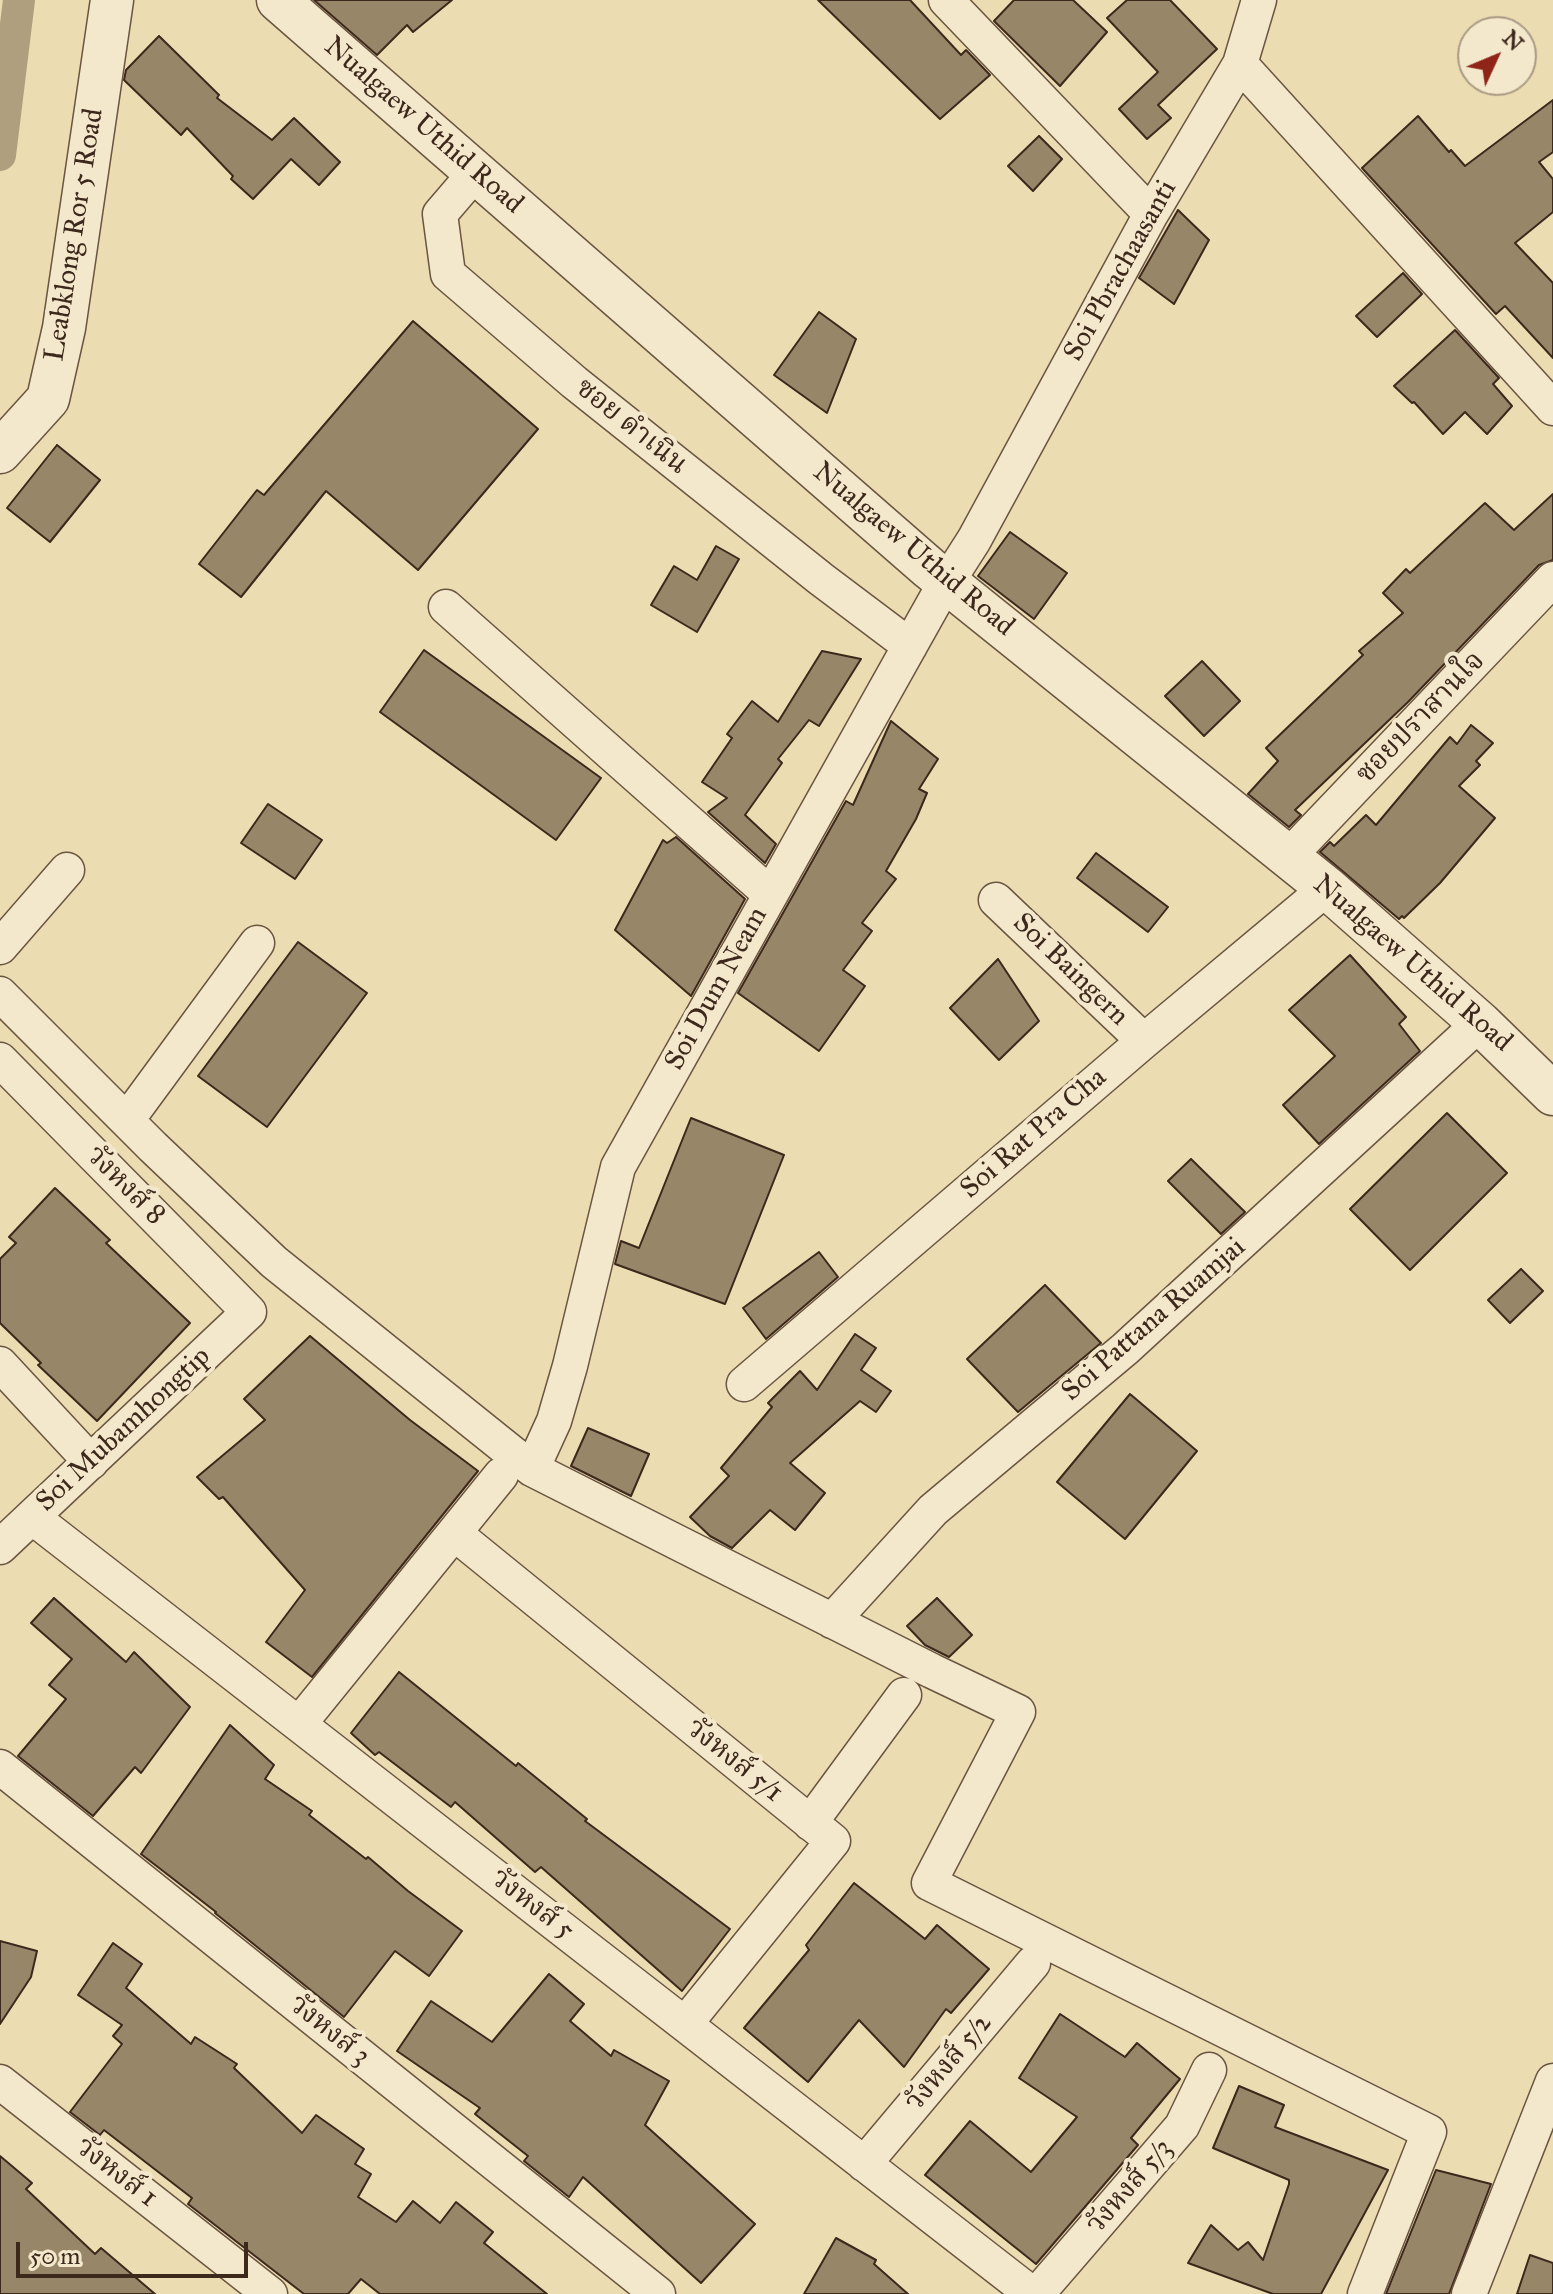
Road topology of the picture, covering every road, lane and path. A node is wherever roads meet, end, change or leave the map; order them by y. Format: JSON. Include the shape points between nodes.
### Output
{"nodes":[{"id":1,"x":112,"y":0,"type":"edge"},
{"id":2,"x":278,"y":0,"type":"edge"},
{"id":3,"x":946,"y":0,"type":"edge"},
{"id":4,"x":1259,"y":0,"type":"edge"},
{"id":5,"x":1240,"y":64,"type":"junction"},
{"id":6,"x":476,"y":172,"type":"junction"},
{"id":7,"x":1151,"y":214,"type":"junction"},
{"id":8,"x":1553,"y":408,"type":"edge"},
{"id":9,"x":0,"y":452,"type":"edge"},
{"id":10,"x":974,"y":540,"type":"joint"},
{"id":11,"x":947,"y":581,"type":"junction"},
{"id":12,"x":1550,"y":587,"type":"edge"},
{"id":13,"x":446,"y":607,"type":"dead end"},
{"id":14,"x":910,"y":646,"type":"junction"},
{"id":15,"x":1288,"y":857,"type":"junction"},
{"id":16,"x":67,"y":870,"type":"dead end"},
{"id":17,"x":1327,"y":888,"type":"junction"},
{"id":18,"x":770,"y":894,"type":"junction"},
{"id":19,"x":996,"y":900,"type":"dead end"},
{"id":20,"x":257,"y":943,"type":"dead end"},
{"id":21,"x":0,"y":947,"type":"edge"},
{"id":22,"x":0,"y":994,"type":"edge"},
{"id":23,"x":1480,"y":1023,"type":"junction"},
{"id":24,"x":1144,"y":1041,"type":"junction"},
{"id":25,"x":0,"y":1060,"type":"edge"},
{"id":26,"x":1553,"y":1094,"type":"edge"},
{"id":27,"x":127,"y":1120,"type":"junction"},
{"id":28,"x":249,"y":1312,"type":"joint"},
{"id":29,"x":0,"y":1364,"type":"edge"},
{"id":30,"x":744,"y":1384,"type":"dead end"},
{"id":31,"x":91,"y":1462,"type":"junction"},
{"id":32,"x":516,"y":1472,"type":"junction"},
{"id":33,"x":32,"y":1517,"type":"junction"},
{"id":34,"x":454,"y":1533,"type":"junction"},
{"id":35,"x":0,"y":1547,"type":"edge"},
{"id":36,"x":832,"y":1621,"type":"junction"},
{"id":37,"x":904,"y":1695,"type":"dead end"},
{"id":38,"x":299,"y":1724,"type":"junction"},
{"id":39,"x":0,"y":1767,"type":"edge"},
{"id":40,"x":810,"y":1823,"type":"junction"},
{"id":41,"x":1033,"y":1963,"type":"dead end"},
{"id":42,"x":685,"y":2024,"type":"junction"},
{"id":43,"x":1209,"y":2070,"type":"dead end"},
{"id":44,"x":1553,"y":2081,"type":"edge"},
{"id":45,"x":3,"y":2087,"type":"edge"},
{"id":46,"x":864,"y":2164,"type":"junction"},
{"id":47,"x":270,"y":2294,"type":"edge"},
{"id":48,"x":658,"y":2294,"type":"edge"},
{"id":49,"x":1035,"y":2294,"type":"edge"},
{"id":50,"x":1365,"y":2294,"type":"edge"},
{"id":51,"x":1469,"y":2294,"type":"edge"}],
"edges":[{"from":1,"to":9,"type":"street","name":"Leabklong Ror 5 Road","via":[[64,328],[48,399]]},
{"from":2,"to":6,"type":"street","name":"Nualgaew Uthid Road"},
{"from":3,"to":7,"type":"street"},
{"from":4,"to":5,"type":"street","name":"Soi Pbrachaasanti"},
{"from":5,"to":7,"type":"street","name":"Soi Pbrachaasanti"},
{"from":5,"to":8,"type":"street"},
{"from":6,"to":11,"type":"street","name":"Nualgaew Uthid Road"},
{"from":6,"to":14,"type":"street","name":"ซอย ดำเนิน","via":[[440,214],[448,274],[587,392]]},
{"from":7,"to":10,"type":"street","name":"Soi Pbrachaasanti"},
{"from":10,"to":11,"type":"street","name":"Soi Dum Neam"},
{"from":11,"to":14,"type":"street","name":"Soi Dum Neam"},
{"from":11,"to":15,"type":"street","name":"Nualgaew Uthid Road"},
{"from":12,"to":15,"type":"street","name":"ซอยปราสานใจ"},
{"from":13,"to":18,"type":"street"},
{"from":14,"to":18,"type":"street","name":"Soi Dum Neam"},
{"from":15,"to":17,"type":"street","name":"Nualgaew Uthid Road"},
{"from":16,"to":21,"type":"street"},
{"from":17,"to":23,"type":"street","name":"Nualgaew Uthid Road"},
{"from":17,"to":24,"type":"street","name":"Soi Rat Pra Cha"},
{"from":18,"to":32,"type":"street","name":"Soi Dum Neam","via":[[618,1167],[554,1421]]},
{"from":19,"to":24,"type":"street","name":"Soi Baingern"},
{"from":20,"to":27,"type":"street"},
{"from":22,"to":27,"type":"street"},
{"from":23,"to":26,"type":"street","name":"Nualgaew Uthid Road"},
{"from":23,"to":36,"type":"street","name":"Soi Pattana Ruamjai","via":[[1125,1349],[933,1510]]},
{"from":24,"to":30,"type":"street","name":"Soi Rat Pra Cha"},
{"from":25,"to":28,"type":"street","name":"วังหงส์ 8"},
{"from":27,"to":32,"type":"street","via":[[274,1262]]},
{"from":28,"to":31,"type":"street","name":"Soi Mubamhongtip"},
{"from":29,"to":31,"type":"street"},
{"from":31,"to":33,"type":"street","name":"Soi Mubamhongtip"},
{"from":32,"to":34,"type":"street"},
{"from":32,"to":36,"type":"street"},
{"from":33,"to":35,"type":"street","name":"Soi Mubamhongtip"},
{"from":33,"to":38,"type":"street","name":"วังหงส์ 5"},
{"from":34,"to":38,"type":"street"},
{"from":34,"to":40,"type":"street","name":"วังหงส์ 5/1"},
{"from":36,"to":50,"type":"street","via":[[1018,1712],[929,1883],[1429,2132]]},
{"from":37,"to":40,"type":"street"},
{"from":38,"to":42,"type":"street","name":"วังหงส์ 5"},
{"from":39,"to":48,"type":"street","name":"วังหงส์ 3"},
{"from":40,"to":42,"type":"street","name":"วังหงส์ 5/1","via":[[833,1841]]},
{"from":41,"to":46,"type":"street","name":"วังหงส์ 5/2"},
{"from":42,"to":46,"type":"street","name":"วังหงส์ 5"},
{"from":43,"to":49,"type":"street","name":"วังหงส์ 5/3","via":[[1182,2126]]},
{"from":44,"to":51,"type":"street"},
{"from":45,"to":47,"type":"street","name":"วังหงส์ 1"},
{"from":46,"to":49,"type":"street","name":"วังหงส์ 5"}]}
